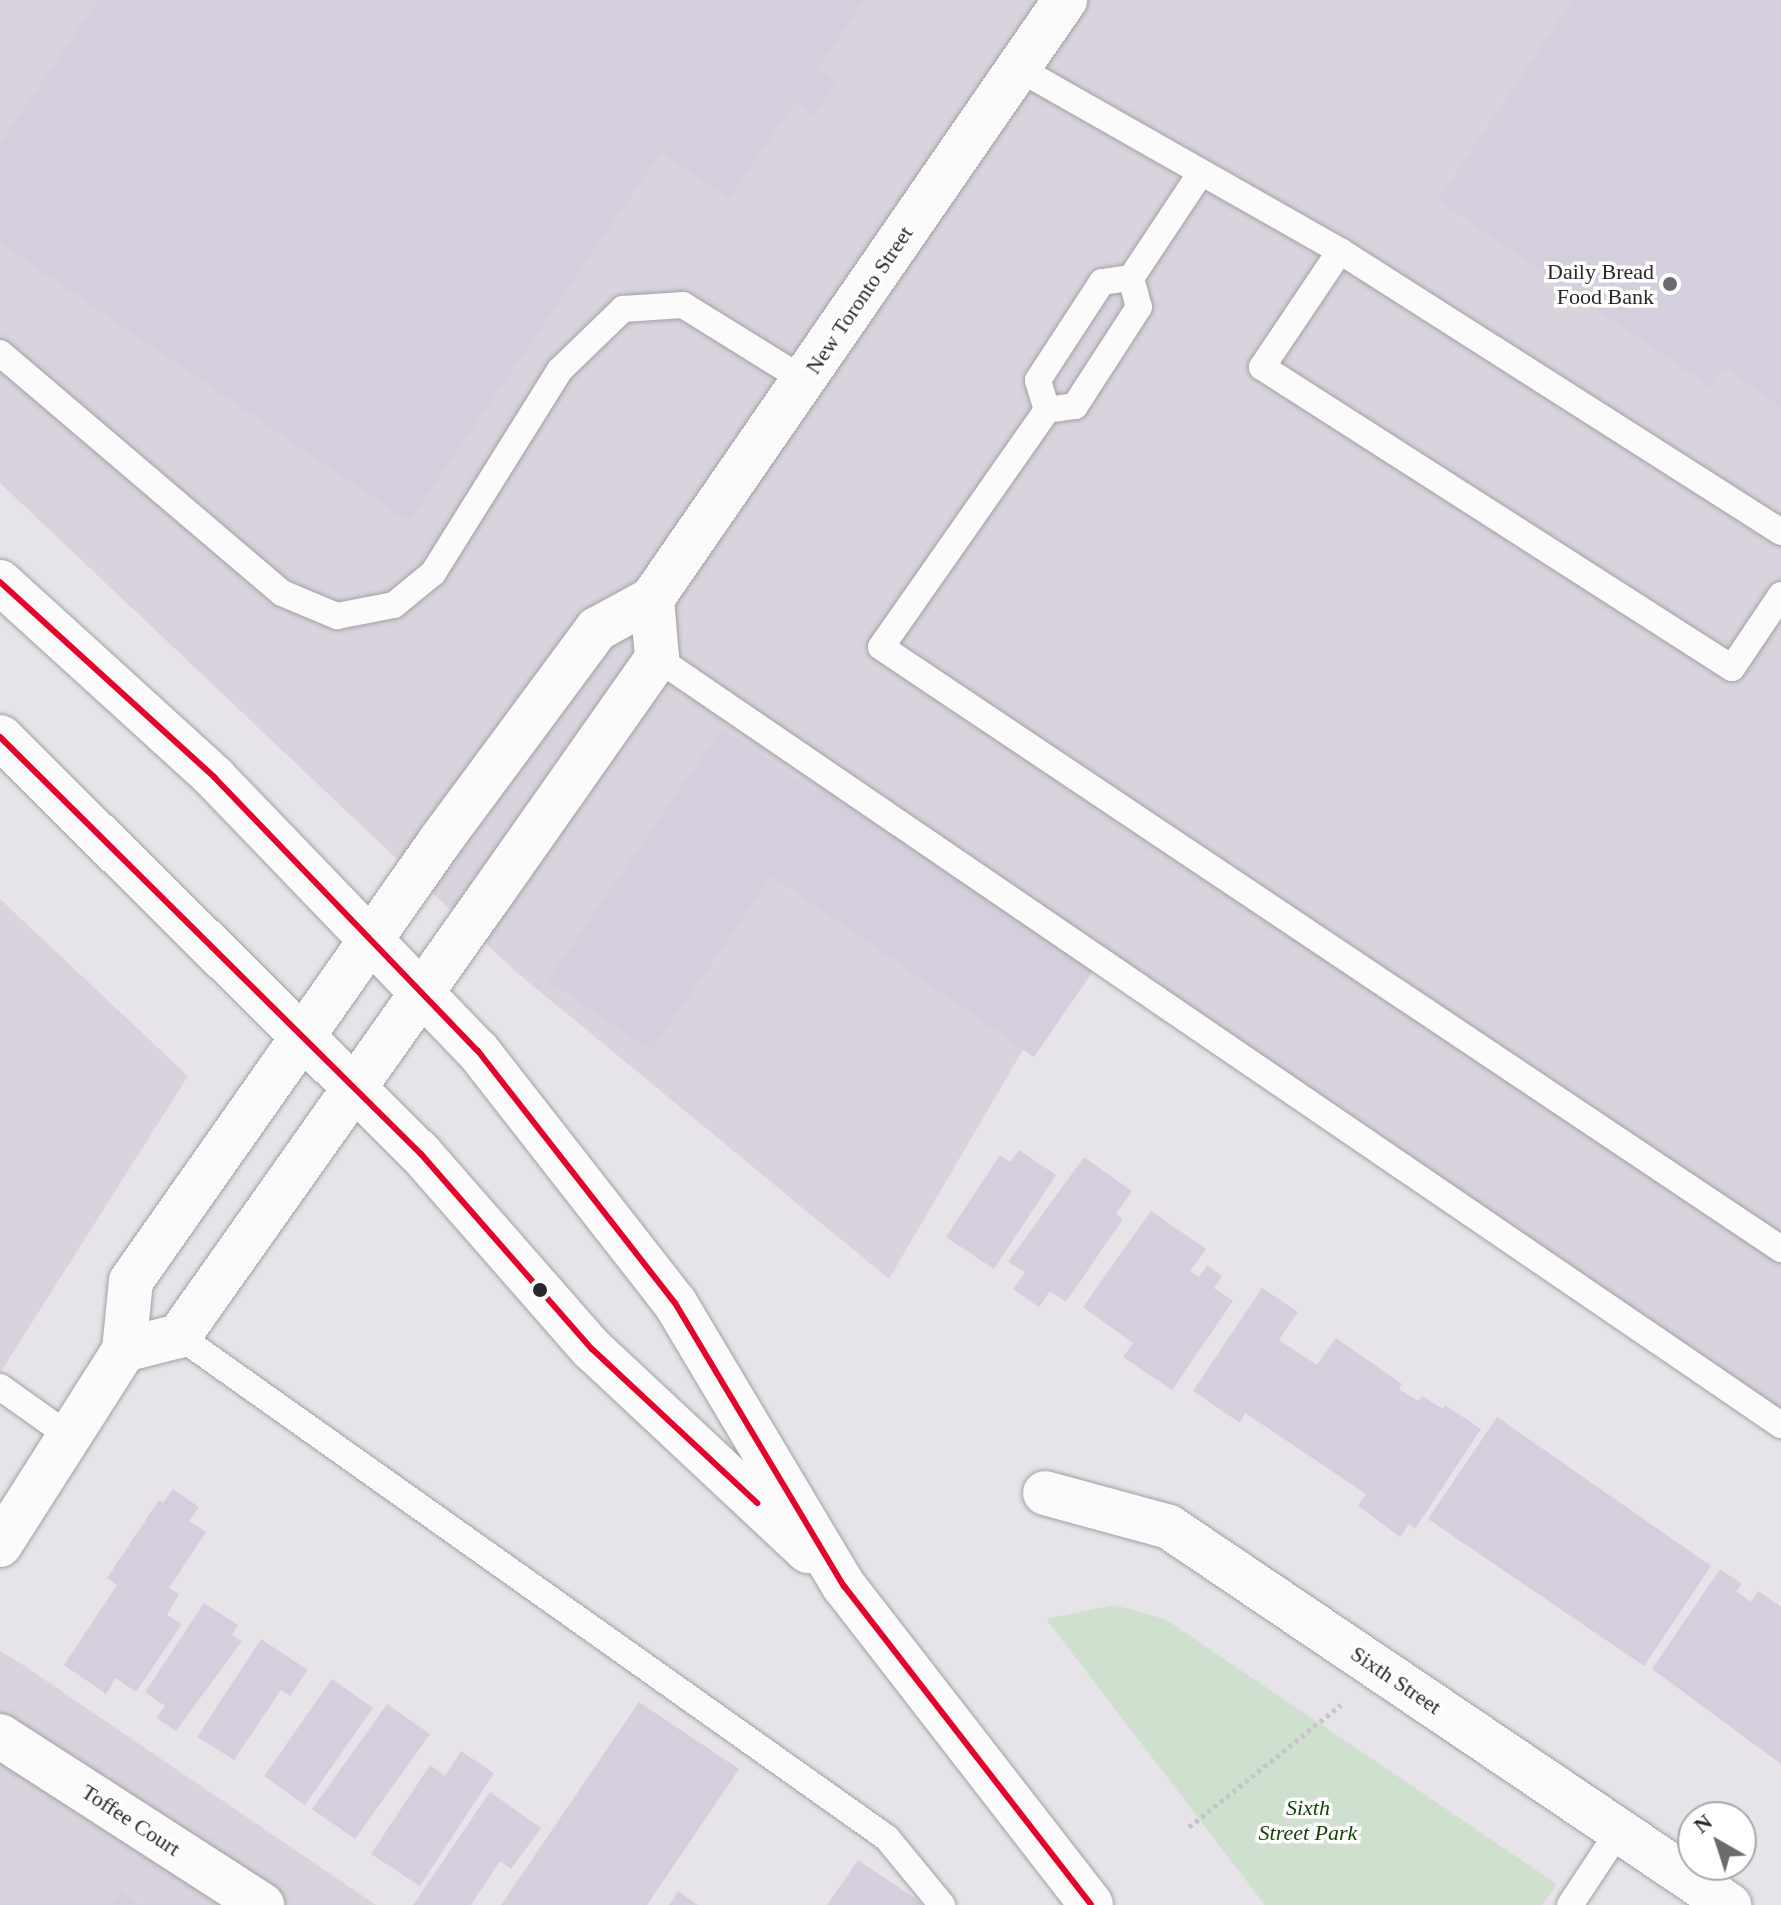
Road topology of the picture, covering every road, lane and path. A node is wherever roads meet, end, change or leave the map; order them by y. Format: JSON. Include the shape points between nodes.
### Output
{"nodes":[{"id":1,"x":1065,"y":0,"type":"edge"},
{"id":2,"x":1018,"y":68,"type":"junction"},
{"id":3,"x":1200,"y":174,"type":"junction"},
{"id":4,"x":1340,"y":251,"type":"junction"},
{"id":5,"x":1131,"y":278,"type":"junction"},
{"id":6,"x":0,"y":353,"type":"edge"},
{"id":7,"x":804,"y":380,"type":"junction"},
{"id":8,"x":1047,"y":410,"type":"junction"},
{"id":9,"x":1781,"y":532,"type":"edge"},
{"id":10,"x":0,"y":582,"type":"edge"},
{"id":11,"x":1781,"y":595,"type":"edge"},
{"id":12,"x":652,"y":599,"type":"junction"},
{"id":13,"x":657,"y":658,"type":"junction"},
{"id":14,"x":0,"y":737,"type":"edge"},
{"id":15,"x":371,"y":939,"type":"junction"},
{"id":16,"x":422,"y":992,"type":"junction"},
{"id":17,"x":303,"y":1037,"type":"junction"},
{"id":18,"x":354,"y":1087,"type":"junction"},
{"id":19,"x":1781,"y":1249,"type":"edge"},
{"id":20,"x":179,"y":1336,"type":"junction"},
{"id":21,"x":124,"y":1350,"type":"junction"},
{"id":22,"x":0,"y":1387,"type":"edge"},
{"id":23,"x":1781,"y":1425,"type":"edge"},
{"id":24,"x":69,"y":1436,"type":"junction"},
{"id":25,"x":1045,"y":1493,"type":"dead end"},
{"id":26,"x":0,"y":1545,"type":"edge"},
{"id":27,"x":844,"y":1586,"type":"junction"},
{"id":28,"x":1383,"y":1672,"type":"junction"},
{"id":29,"x":0,"y":1736,"type":"edge"},
{"id":30,"x":1189,"y":1827,"type":"dead end"},
{"id":31,"x":1619,"y":1831,"type":"junction"},
{"id":32,"x":262,"y":1905,"type":"edge"},
{"id":33,"x":942,"y":1905,"type":"edge"},
{"id":34,"x":1091,"y":1905,"type":"edge"},
{"id":35,"x":1570,"y":1905,"type":"edge"},
{"id":36,"x":1729,"y":1905,"type":"edge"}],
"edges":[{"from":1,"to":2,"type":"street","name":"New Toronto Street"},
{"from":2,"to":3,"type":"lane"},
{"from":2,"to":7,"type":"street","name":"New Toronto Street"},
{"from":3,"to":4,"type":"lane"},
{"from":3,"to":5,"type":"lane"},
{"from":4,"to":9,"type":"lane"},
{"from":4,"to":11,"type":"lane","via":[[1262,367],[1732,668]]},
{"from":5,"to":8,"type":"lane","via":[[1139,307],[1075,406]]},
{"from":5,"to":8,"type":"lane","via":[[1102,282],[1038,380]]},
{"from":6,"to":7,"type":"lane","via":[[282,593],[337,616],[394,605],[433,573],[560,370],[623,309],[683,305]]},
{"from":7,"to":12,"type":"street","name":"New Toronto Street"},
{"from":8,"to":19,"type":"lane","via":[[881,647]]},
{"from":10,"to":15,"type":"street","via":[[214,777]]},
{"from":12,"to":13,"type":"street"},
{"from":12,"to":15,"type":"street","name":"New Toronto Street","via":[[597,629]]},
{"from":13,"to":16,"type":"street"},
{"from":13,"to":23,"type":"lane"},
{"from":14,"to":17,"type":"street"},
{"from":15,"to":16,"type":"street"},
{"from":15,"to":17,"type":"street","name":"New Toronto Street"},
{"from":16,"to":18,"type":"street"},
{"from":16,"to":27,"type":"street","via":[[478,1051],[675,1303]]},
{"from":17,"to":18,"type":"street"},
{"from":17,"to":21,"type":"street","name":"New Toronto Street","via":[[131,1281]]},
{"from":18,"to":20,"type":"street"},
{"from":18,"to":27,"type":"street","via":[[421,1154],[592,1349]]},
{"from":20,"to":21,"type":"street"},
{"from":20,"to":33,"type":"lane","via":[[887,1838]]},
{"from":21,"to":24,"type":"street","name":"New Toronto Street"},
{"from":22,"to":24,"type":"lane"},
{"from":24,"to":26,"type":"street","name":"New Toronto Street"},
{"from":25,"to":28,"type":"street","name":"Sixth Street","via":[[1169,1527]]},
{"from":27,"to":34,"type":"street"},
{"from":28,"to":30,"type":"path"},
{"from":28,"to":31,"type":"street","name":"Sixth Street"},
{"from":29,"to":32,"type":"street","name":"Toffee Court"},
{"from":31,"to":35,"type":"lane"},
{"from":31,"to":36,"type":"street","name":"Sixth Street"}]}
